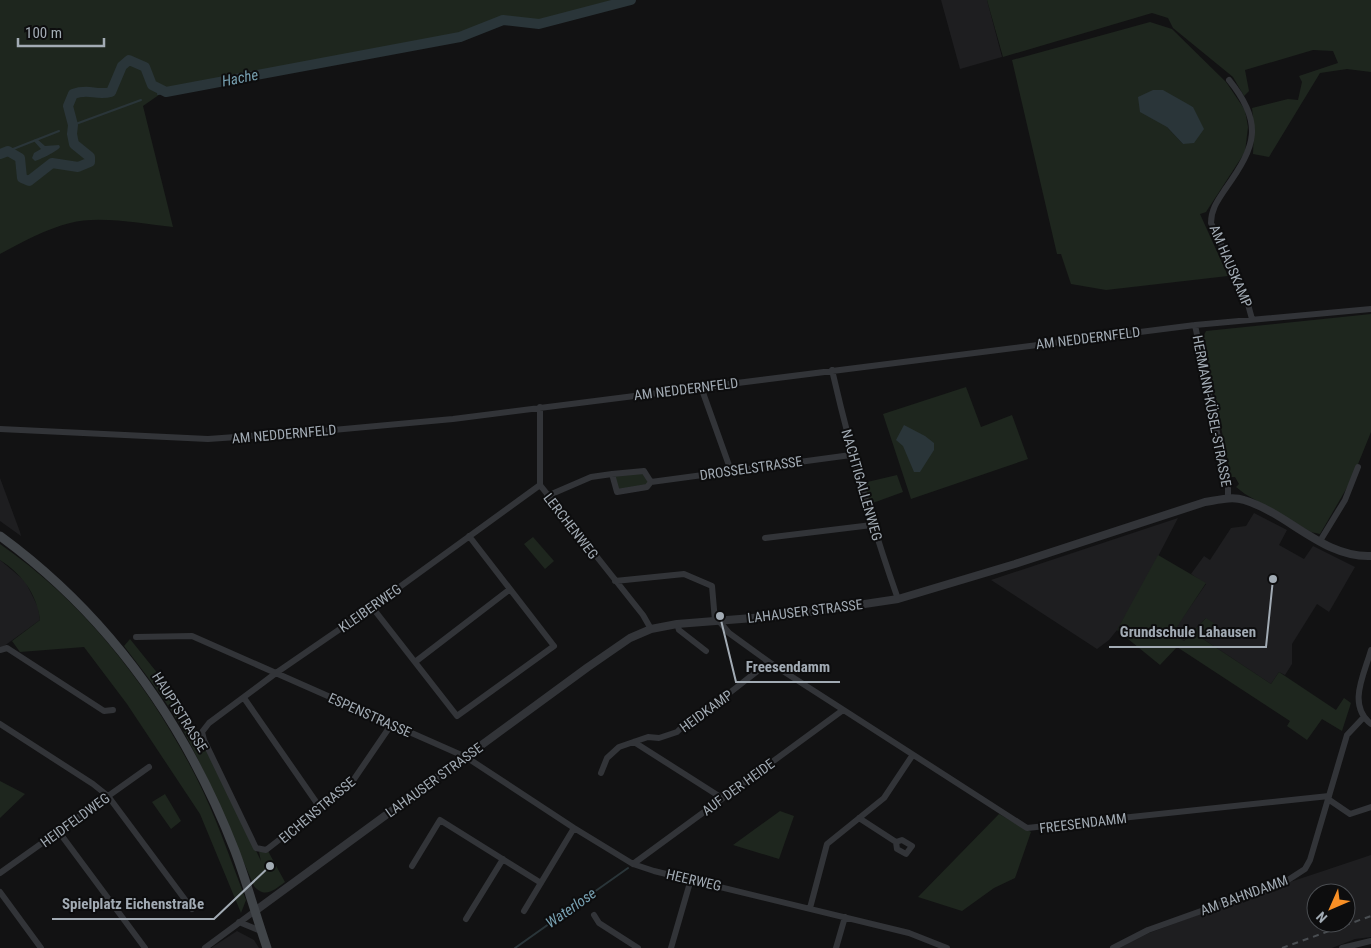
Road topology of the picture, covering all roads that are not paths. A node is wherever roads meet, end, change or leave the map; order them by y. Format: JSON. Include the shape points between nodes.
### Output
{"nodes":[{"id":1,"x":1229,"y":80,"type":"dead end"},
{"id":2,"x":1371,"y":309,"type":"edge"},
{"id":3,"x":1252,"y":318,"type":"junction"},
{"id":4,"x":1195,"y":325,"type":"junction"},
{"id":5,"x":832,"y":370,"type":"junction"},
{"id":6,"x":701,"y":387,"type":"junction"},
{"id":7,"x":540,"y":407,"type":"junction"},
{"id":8,"x":0,"y":429,"type":"edge"},
{"id":9,"x":851,"y":454,"type":"junction"},
{"id":10,"x":1358,"y":467,"type":"dead end"},
{"id":11,"x":731,"y":471,"type":"junction"},
{"id":12,"x":612,"y":474,"type":"junction"},
{"id":13,"x":651,"y":482,"type":"junction"},
{"id":14,"x":540,"y":485,"type":"junction"},
{"id":15,"x":547,"y":496,"type":"junction"},
{"id":16,"x":1228,"y":498,"type":"junction"},
{"id":17,"x":872,"y":525,"type":"junction"},
{"id":18,"x":0,"y":536,"type":"edge"},
{"id":19,"x":469,"y":536,"type":"junction"},
{"id":20,"x":765,"y":538,"type":"dead end"},
{"id":21,"x":1320,"y":541,"type":"junction"},
{"id":22,"x":1371,"y":556,"type":"edge"},
{"id":23,"x":615,"y":581,"type":"junction"},
{"id":24,"x":509,"y":590,"type":"junction"},
{"id":25,"x":898,"y":599,"type":"junction"},
{"id":26,"x":372,"y":607,"type":"junction"},
{"id":27,"x":717,"y":621,"type":"junction"},
{"id":28,"x":677,"y":624,"type":"junction"},
{"id":29,"x":651,"y":629,"type":"junction"},
{"id":30,"x":136,"y":637,"type":"dead end"},
{"id":31,"x":3,"y":649,"type":"edge"},
{"id":32,"x":1371,"y":650,"type":"edge"},
{"id":33,"x":706,"y":651,"type":"dead end"},
{"id":34,"x":415,"y":662,"type":"junction"},
{"id":35,"x":769,"y":662,"type":"junction"},
{"id":36,"x":276,"y":673,"type":"junction"},
{"id":37,"x":244,"y":698,"type":"junction"},
{"id":38,"x":113,"y":710,"type":"dead end"},
{"id":39,"x":842,"y":710,"type":"junction"},
{"id":40,"x":1363,"y":718,"type":"junction"},
{"id":41,"x":0,"y":724,"type":"edge"},
{"id":42,"x":1371,"y":724,"type":"edge"},
{"id":43,"x":391,"y":725,"type":"junction"},
{"id":44,"x":202,"y":732,"type":"joint"},
{"id":45,"x":634,"y":742,"type":"junction"},
{"id":46,"x":912,"y":756,"type":"junction"},
{"id":47,"x":466,"y":757,"type":"junction"},
{"id":48,"x":149,"y":767,"type":"dead end"},
{"id":49,"x":601,"y":773,"type":"dead end"},
{"id":50,"x":108,"y":796,"type":"junction"},
{"id":51,"x":722,"y":798,"type":"junction"},
{"id":52,"x":1329,"y":798,"type":"junction"},
{"id":53,"x":1371,"y":806,"type":"edge"},
{"id":54,"x":322,"y":809,"type":"junction"},
{"id":55,"x":859,"y":818,"type":"junction"},
{"id":56,"x":574,"y":828,"type":"junction"},
{"id":57,"x":59,"y":832,"type":"junction"},
{"id":58,"x":896,"y":842,"type":"dead end"},
{"id":59,"x":503,"y":859,"type":"junction"},
{"id":60,"x":634,"y":864,"type":"junction"},
{"id":61,"x":412,"y":866,"type":"dead end"},
{"id":62,"x":0,"y":873,"type":"edge"},
{"id":63,"x":691,"y":879,"type":"junction"},
{"id":64,"x":541,"y":883,"type":"junction"},
{"id":65,"x":0,"y":892,"type":"edge"},
{"id":66,"x":810,"y":908,"type":"junction"},
{"id":67,"x":192,"y":909,"type":"dead end"},
{"id":68,"x":255,"y":911,"type":"junction"},
{"id":69,"x":524,"y":911,"type":"dead end"},
{"id":70,"x":594,"y":915,"type":"dead end"},
{"id":71,"x":845,"y":917,"type":"junction"},
{"id":72,"x":466,"y":918,"type":"dead end"},
{"id":73,"x":240,"y":922,"type":"junction"},
{"id":74,"x":261,"y":931,"type":"junction"},
{"id":75,"x":1371,"y":941,"type":"edge"},
{"id":76,"x":41,"y":948,"type":"edge"},
{"id":77,"x":145,"y":948,"type":"edge"},
{"id":78,"x":205,"y":948,"type":"edge"},
{"id":79,"x":267,"y":948,"type":"edge"},
{"id":80,"x":638,"y":948,"type":"edge"},
{"id":81,"x":671,"y":948,"type":"edge"},
{"id":82,"x":836,"y":948,"type":"edge"},
{"id":83,"x":948,"y":948,"type":"edge"},
{"id":84,"x":1113,"y":948,"type":"edge"},
{"id":85,"x":1342,"y":948,"type":"edge"}],
"edges":[{"from":1,"to":3,"type":"street","name":"AM HAUSKAMP","via":[[1248,109],[1251,141],[1245,162],[1213,208],[1211,223],[1246,297]]},
{"from":2,"to":3,"type":"street","name":"AM NEDDERNFELD"},
{"from":3,"to":4,"type":"street","name":"AM NEDDERNFELD"},
{"from":4,"to":5,"type":"street","name":"AM NEDDERNFELD"},
{"from":4,"to":16,"type":"street","name":"HERMANN-KÜSEL-STRASSE"},
{"from":5,"to":6,"type":"street","name":"AM NEDDERNFELD"},
{"from":5,"to":9,"type":"street","name":"NACHTIGALLENWEG"},
{"from":6,"to":7,"type":"street","name":"AM NEDDERNFELD"},
{"from":6,"to":11,"type":"street"},
{"from":7,"to":8,"type":"street","name":"AM NEDDERNFELD","via":[[443,420],[221,439]]},
{"from":7,"to":14,"type":"street","name":"LERCHENWEG"},
{"from":9,"to":11,"type":"street","name":"DROSSELSTRASSE"},
{"from":9,"to":17,"type":"street","name":"NACHTIGALLENWEG"},
{"from":10,"to":21,"type":"street","via":[[1345,500]]},
{"from":11,"to":13,"type":"street","name":"DROSSELSTRASSE"},
{"from":12,"to":13,"type":"street","via":[[644,471]]},
{"from":12,"to":13,"type":"street","name":"DROSSELSTRASSE","via":[[617,492],[647,487]]},
{"from":12,"to":15,"type":"street","via":[[591,476]]},
{"from":14,"to":15,"type":"street","name":"LERCHENWEG"},
{"from":14,"to":19,"type":"street","name":"KLEIBERWEG"},
{"from":15,"to":23,"type":"street","name":"LERCHENWEG"},
{"from":16,"to":21,"type":"street","name":"LAHAUSER STRASSE","via":[[1243,499],[1261,507]]},
{"from":16,"to":25,"type":"street","name":"LAHAUSER STRASSE","via":[[1206,502]]},
{"from":17,"to":20,"type":"street"},
{"from":17,"to":25,"type":"street","name":"NACHTIGALLENWEG"},
{"from":18,"to":68,"type":"main road","name":"HAUPTSTRASSE","via":[[58,583],[86,611],[159,701],[198,766],[235,851]]},
{"from":19,"to":24,"type":"street"},
{"from":19,"to":26,"type":"street","name":"KLEIBERWEG"},
{"from":21,"to":22,"type":"street","name":"LAHAUSER STRASSE","via":[[1352,555]]},
{"from":23,"to":27,"type":"street","via":[[684,574],[712,586]]},
{"from":23,"to":29,"type":"street","name":"LERCHENWEG"},
{"from":24,"to":34,"type":"street"},
{"from":24,"to":34,"type":"street","via":[[554,646],[457,716]]},
{"from":25,"to":27,"type":"street","name":"LAHAUSER STRASSE","via":[[791,615]]},
{"from":26,"to":34,"type":"street"},
{"from":26,"to":36,"type":"street","name":"KLEIBERWEG"},
{"from":27,"to":28,"type":"street","name":"LAHAUSER STRASSE"},
{"from":27,"to":35,"type":"street","name":"FREESENDAMM"},
{"from":28,"to":29,"type":"street","name":"LAHAUSER STRASSE"},
{"from":28,"to":33,"type":"street","via":[[679,630]]},
{"from":29,"to":47,"type":"street","name":"LAHAUSER STRASSE","via":[[630,638],[588,667]]},
{"from":30,"to":36,"type":"street","name":"ESPENSTRASSE","via":[[192,636]]},
{"from":31,"to":38,"type":"street","via":[[104,711]]},
{"from":32,"to":40,"type":"street","via":[[1357,699]]},
{"from":35,"to":39,"type":"street","name":"FREESENDAMM"},
{"from":35,"to":45,"type":"street","name":"HEIDKAMP","via":[[691,718],[677,732]]},
{"from":36,"to":37,"type":"street","name":"KLEIBERWEG"},
{"from":36,"to":43,"type":"street","name":"ESPENSTRASSE"},
{"from":37,"to":44,"type":"street","name":"KLEIBERWEG","via":[[208,723]]},
{"from":37,"to":54,"type":"street"},
{"from":39,"to":46,"type":"street","name":"FREESENDAMM"},
{"from":39,"to":51,"type":"street","name":"AUF DER HEIDE"},
{"from":40,"to":42,"type":"street"},
{"from":40,"to":52,"type":"street","name":"AM BAHNDAMM","via":[[1347,735]]},
{"from":41,"to":50,"type":"street"},
{"from":43,"to":47,"type":"street","name":"ESPENSTRASSE"},
{"from":43,"to":54,"type":"street","name":"EICHENSTRASSE","via":[[350,785]]},
{"from":44,"to":54,"type":"street","name":"EICHENSTRASSE","via":[[256,848],[270,848]]},
{"from":45,"to":49,"type":"street","name":"HEIDKAMP","via":[[619,747],[607,758]]},
{"from":45,"to":51,"type":"street"},
{"from":46,"to":52,"type":"street","name":"FREESENDAMM","via":[[1027,828]]},
{"from":46,"to":55,"type":"street","via":[[890,791]]},
{"from":47,"to":56,"type":"street","name":"HEERWEG"},
{"from":47,"to":68,"type":"street","name":"LAHAUSER STRASSE"},
{"from":48,"to":50,"type":"street","name":"HEIDFELDWEG"},
{"from":50,"to":57,"type":"street","name":"HEIDFELDWEG"},
{"from":50,"to":67,"type":"street"},
{"from":51,"to":60,"type":"street","name":"AUF DER HEIDE"},
{"from":52,"to":53,"type":"street","via":[[1350,814]]},
{"from":52,"to":84,"type":"street","name":"AM BAHNDAMM","via":[[1310,860],[1297,875],[1148,930]]},
{"from":55,"to":58,"type":"street"},
{"from":55,"to":66,"type":"street","via":[[827,844]]},
{"from":56,"to":60,"type":"street","name":"HEERWEG"},
{"from":56,"to":64,"type":"street"},
{"from":57,"to":62,"type":"street","name":"HEIDFELDWEG"},
{"from":57,"to":77,"type":"street"},
{"from":59,"to":61,"type":"street","via":[[440,820]]},
{"from":59,"to":64,"type":"street"},
{"from":59,"to":72,"type":"street"},
{"from":60,"to":63,"type":"street","name":"HEERWEG"},
{"from":63,"to":66,"type":"street","name":"HEERWEG"},
{"from":63,"to":81,"type":"street"},
{"from":64,"to":69,"type":"street"},
{"from":65,"to":76,"type":"street"},
{"from":66,"to":71,"type":"street","name":"HEERWEG"},
{"from":68,"to":73,"type":"street","name":"LAHAUSER STRASSE"},
{"from":68,"to":74,"type":"main road","name":"HAUPTSTRASSE"},
{"from":70,"to":80,"type":"street","via":[[599,923]]},
{"from":71,"to":82,"type":"street"},
{"from":71,"to":83,"type":"street","name":"HEERWEG","via":[[909,933]]},
{"from":73,"to":74,"type":"street"},
{"from":73,"to":78,"type":"street","name":"LAHAUSER STRASSE"},
{"from":74,"to":79,"type":"main road","name":"HAUPTSTRASSE"},
{"from":75,"to":85,"type":"street"}]}
